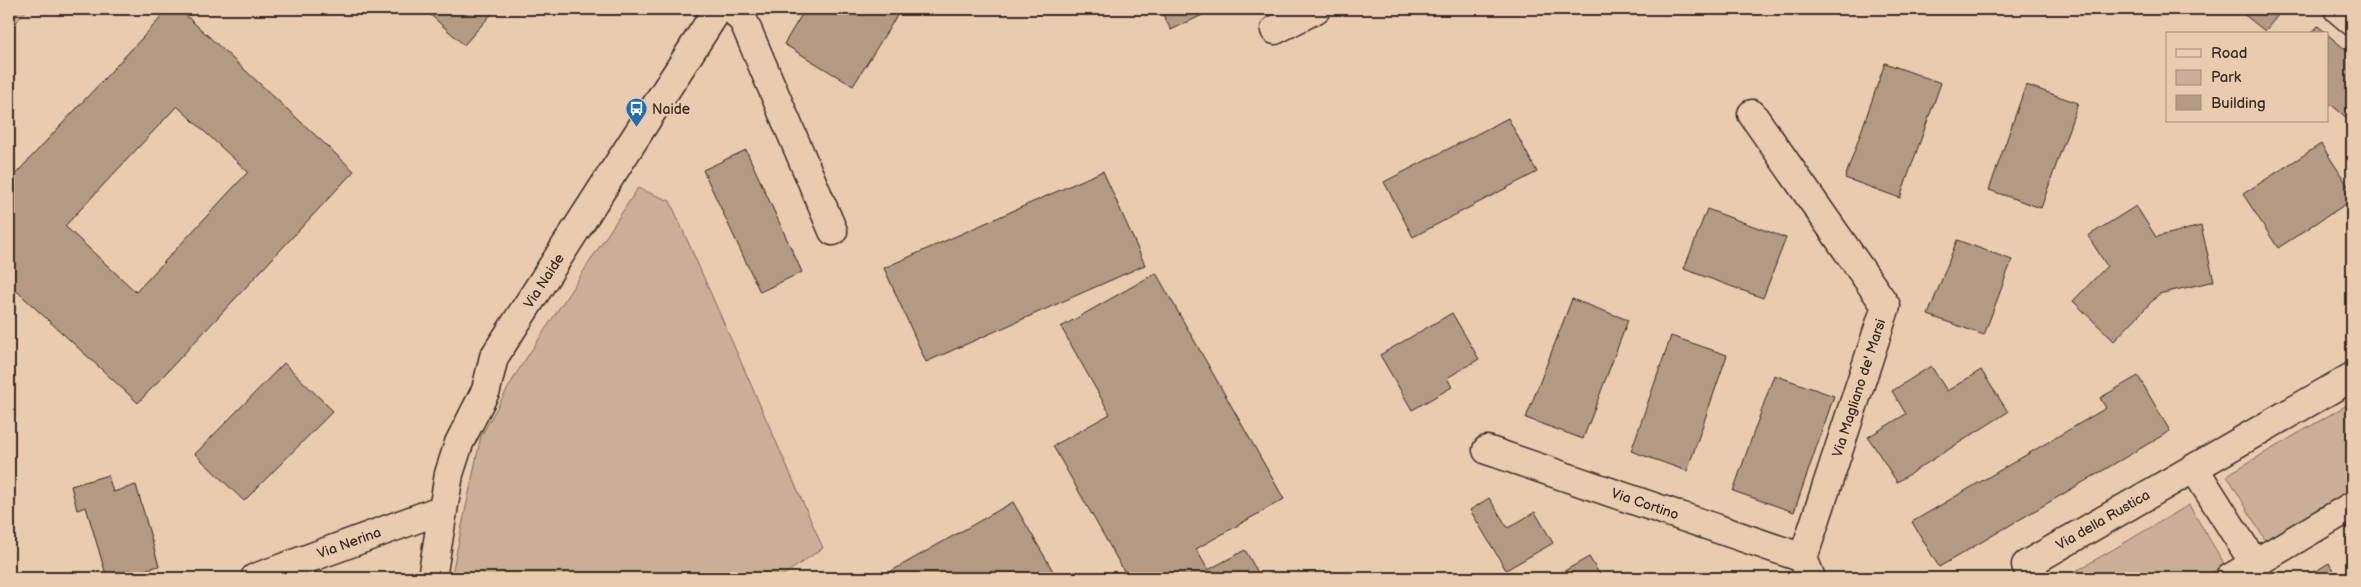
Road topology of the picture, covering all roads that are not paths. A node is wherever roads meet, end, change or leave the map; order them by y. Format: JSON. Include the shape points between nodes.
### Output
{"nodes":[{"id":1,"x":718,"y":9,"type":"edge"},
{"id":2,"x":733,"y":9,"type":"edge"},
{"id":3,"x":1316,"y":9,"type":"edge"},
{"id":4,"x":2338,"y":9,"type":"edge"},
{"id":5,"x":2352,"y":20,"type":"edge"},
{"id":6,"x":1275,"y":30,"type":"dead end"},
{"id":7,"x":1752,"y":114,"type":"dead end"},
{"id":8,"x":833,"y":231,"type":"dead end"},
{"id":9,"x":2352,"y":377,"type":"edge"},
{"id":10,"x":1487,"y":450,"type":"dead end"},
{"id":11,"x":2194,"y":468,"type":"junction"},
{"id":12,"x":2352,"y":506,"type":"edge"},
{"id":13,"x":443,"y":509,"type":"junction"},
{"id":14,"x":2254,"y":564,"type":"junction"},
{"id":15,"x":1807,"y":568,"type":"edge"},
{"id":16,"x":255,"y":578,"type":"edge"},
{"id":17,"x":432,"y":578,"type":"edge"},
{"id":18,"x":2036,"y":578,"type":"edge"},
{"id":19,"x":2230,"y":578,"type":"edge"}],
"edges":[{"from":1,"to":13,"type":"street","name":"Via Naide","via":[[494,357],[486,390],[459,443]]},
{"from":2,"to":8,"type":"street","via":[[744,22]]},
{"from":3,"to":6,"type":"street"},
{"from":4,"to":5,"type":"street"},
{"from":7,"to":15,"type":"street","name":"Via Magliano de' Marsi","via":[[1886,306]]},
{"from":9,"to":11,"type":"street","name":"Via della Rustica"},
{"from":10,"to":15,"type":"street","name":"Via Cortino"},
{"from":11,"to":14,"type":"street"},
{"from":11,"to":18,"type":"street","name":"Via della Rustica","via":[[2026,565]]},
{"from":12,"to":14,"type":"street"},
{"from":13,"to":16,"type":"street","name":"Via Nerina"},
{"from":13,"to":17,"type":"street","name":"Via Naide"},
{"from":14,"to":19,"type":"street"}]}
